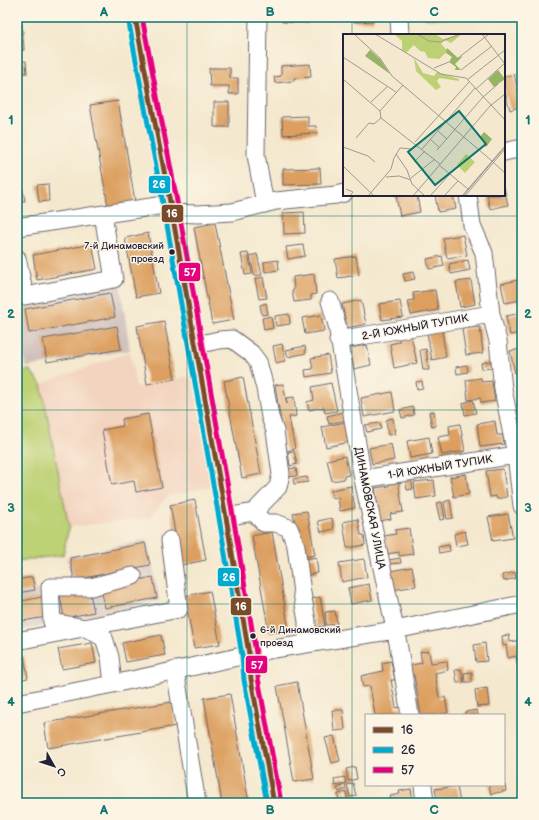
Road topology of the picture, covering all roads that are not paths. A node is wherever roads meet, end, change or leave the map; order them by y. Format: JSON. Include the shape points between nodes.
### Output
{"nodes":[{"id":1,"x":135,"y":17,"type":"edge"},
{"id":2,"x":258,"y":17,"type":"edge"},
{"id":3,"x":399,"y":17,"type":"edge"},
{"id":4,"x":400,"y":34,"type":"edge"},
{"id":5,"x":522,"y":148,"type":"edge"},
{"id":6,"x":505,"y":152,"type":"edge"},
{"id":7,"x":343,"y":193,"type":"edge"},
{"id":8,"x":468,"y":196,"type":"edge"},
{"id":9,"x":265,"y":204,"type":"junction"},
{"id":10,"x":172,"y":208,"type":"junction"},
{"id":11,"x":103,"y":215,"type":"junction"},
{"id":12,"x":17,"y":228,"type":"edge"},
{"id":13,"x":17,"y":258,"type":"edge"},
{"id":14,"x":330,"y":301,"type":"dead end"},
{"id":15,"x":491,"y":314,"type":"junction"},
{"id":16,"x":338,"y":340,"type":"junction"},
{"id":17,"x":196,"y":345,"type":"junction"},
{"id":18,"x":516,"y":455,"type":"junction"},
{"id":19,"x":363,"y":479,"type":"junction"},
{"id":20,"x":522,"y":506,"type":"edge"},
{"id":21,"x":254,"y":512,"type":"junction"},
{"id":22,"x":226,"y":517,"type":"junction"},
{"id":23,"x":170,"y":540,"type":"dead end"},
{"id":24,"x":133,"y":576,"type":"dead end"},
{"id":25,"x":522,"y":604,"type":"edge"},
{"id":26,"x":86,"y":628,"type":"junction"},
{"id":27,"x":395,"y":630,"type":"junction"},
{"id":28,"x":17,"y":641,"type":"edge"},
{"id":29,"x":307,"y":643,"type":"junction"},
{"id":30,"x":249,"y":654,"type":"junction"},
{"id":31,"x":175,"y":670,"type":"junction"},
{"id":32,"x":113,"y":684,"type":"junction"},
{"id":33,"x":17,"y":703,"type":"edge"},
{"id":34,"x":410,"y":714,"type":"edge"},
{"id":35,"x":423,"y":786,"type":"edge"},
{"id":36,"x":197,"y":803,"type":"edge"},
{"id":37,"x":274,"y":803,"type":"edge"},
{"id":38,"x":425,"y":803,"type":"edge"}],
"edges":[{"from":1,"to":10,"type":"street"},
{"from":2,"to":9,"type":"street","via":[[256,155]]},
{"from":3,"to":4,"type":"street"},
{"from":5,"to":6,"type":"street"},
{"from":7,"to":9,"type":"street"},
{"from":8,"to":15,"type":"street","via":[[472,225],[484,253]]},
{"from":9,"to":10,"type":"street","via":[[232,212],[198,214]]},
{"from":10,"to":11,"type":"street"},
{"from":10,"to":17,"type":"street"},
{"from":11,"to":12,"type":"street"},
{"from":11,"to":13,"type":"street","via":[[114,279],[25,296]]},
{"from":14,"to":16,"type":"street","name":"ДИНАМОВСКАЯ УЛИЦА","via":[[337,325]]},
{"from":15,"to":16,"type":"street","name":"2-Й ЮЖНЫЙ ТУПИК"},
{"from":15,"to":18,"type":"street","via":[[498,341],[503,389]]},
{"from":16,"to":19,"type":"street","name":"ДИНАМОВСКАЯ УЛИЦА"},
{"from":17,"to":21,"type":"street","via":[[232,339],[258,362],[275,431],[281,474],[278,487]]},
{"from":17,"to":22,"type":"street"},
{"from":18,"to":19,"type":"street","name":"1-Й ЮЖНЫЙ ТУПИК"},
{"from":18,"to":20,"type":"street"},
{"from":19,"to":27,"type":"street","name":"ДИНАМОВСКАЯ УЛИЦА"},
{"from":21,"to":22,"type":"street"},
{"from":21,"to":29,"type":"street","via":[[264,523],[276,523],[289,528],[296,546],[307,621]]},
{"from":22,"to":30,"type":"street"},
{"from":23,"to":26,"type":"street","via":[[179,609]]},
{"from":24,"to":26,"type":"street","via":[[91,587],[50,587],[52,622]]},
{"from":25,"to":27,"type":"street"},
{"from":26,"to":28,"type":"street"},
{"from":26,"to":32,"type":"street","via":[[104,638],[110,657]]},
{"from":27,"to":29,"type":"street"},
{"from":27,"to":34,"type":"street","name":"ДИНАМОВСКАЯ УЛИЦА"},
{"from":29,"to":30,"type":"street"},
{"from":30,"to":31,"type":"street"},
{"from":30,"to":37,"type":"street","via":[[251,679]]},
{"from":31,"to":32,"type":"street"},
{"from":31,"to":36,"type":"street"},
{"from":32,"to":33,"type":"street"},
{"from":35,"to":38,"type":"street"}]}
